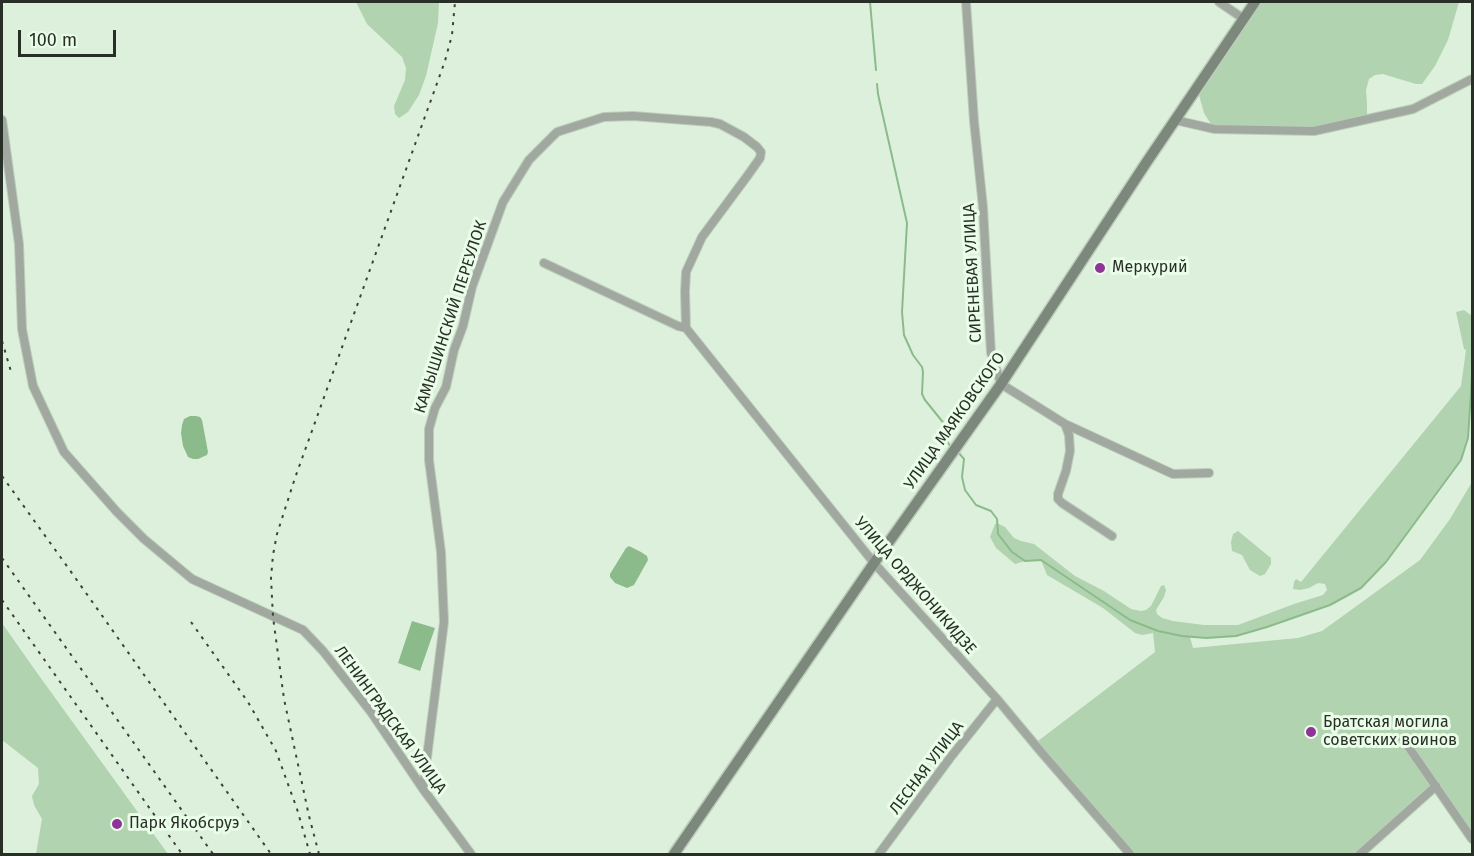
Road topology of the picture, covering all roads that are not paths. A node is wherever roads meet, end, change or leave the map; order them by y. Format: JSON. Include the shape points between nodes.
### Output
{"nodes":[{"id":1,"x":966,"y":2,"type":"edge"},
{"id":2,"x":1219,"y":2,"type":"edge"},
{"id":3,"x":1255,"y":2,"type":"edge"},
{"id":4,"x":1244,"y":19,"type":"junction"},
{"id":5,"x":1473,"y":79,"type":"edge"},
{"id":6,"x":2,"y":120,"type":"edge"},
{"id":7,"x":1175,"y":120,"type":"junction"},
{"id":8,"x":544,"y":263,"type":"dead end"},
{"id":9,"x":686,"y":328,"type":"junction"},
{"id":10,"x":1001,"y":384,"type":"junction"},
{"id":11,"x":1065,"y":424,"type":"junction"},
{"id":12,"x":1209,"y":473,"type":"dead end"},
{"id":13,"x":1112,"y":536,"type":"dead end"},
{"id":14,"x":874,"y":563,"type":"junction"},
{"id":15,"x":997,"y":699,"type":"junction"},
{"id":16,"x":1404,"y":739,"type":"dead end"},
{"id":17,"x":1436,"y":786,"type":"junction"},
{"id":18,"x":423,"y":789,"type":"junction"},
{"id":19,"x":1473,"y":839,"type":"edge"},
{"id":20,"x":471,"y":855,"type":"edge"},
{"id":21,"x":674,"y":855,"type":"edge"},
{"id":22,"x":879,"y":855,"type":"edge"},
{"id":23,"x":1130,"y":855,"type":"edge"},
{"id":24,"x":1360,"y":855,"type":"edge"}],
"edges":[{"from":1,"to":10,"type":"street","name":"СИРЕНЕВАЯ УЛИЦА","via":[[991,353]]},
{"from":2,"to":4,"type":"street"},
{"from":3,"to":4,"type":"street","name":"УЛИЦА МАЯКОВСКОГО"},
{"from":4,"to":7,"type":"street","name":"УЛИЦА МАЯКОВСКОГО"},
{"from":5,"to":7,"type":"street","via":[[1413,109],[1314,131],[1214,129]]},
{"from":6,"to":18,"type":"street","name":"ЛЕНИНГРАДСКАЯ УЛИЦА","via":[[19,244],[22,329],[33,386],[64,452],[144,539],[192,579],[303,630],[371,712]]},
{"from":7,"to":10,"type":"street","name":"УЛИЦА МАЯКОВСКОГО"},
{"from":8,"to":9,"type":"street"},
{"from":9,"to":14,"type":"street","name":"УЛИЦА ОРДЖОНИКИДЗЕ"},
{"from":9,"to":18,"type":"street","name":"КАМЫШИНСКИЙ ПЕРЕУЛОК","via":[[686,272],[702,237],[761,152],[744,137],[711,122],[604,117],[558,132],[529,160],[503,202],[472,287],[446,387],[429,429],[444,622]]},
{"from":10,"to":11,"type":"street"},
{"from":10,"to":14,"type":"street","name":"УЛИЦА МАЯКОВСКОГО"},
{"from":11,"to":12,"type":"street","via":[[1173,474]]},
{"from":11,"to":13,"type":"street","via":[[1070,450],[1058,499]]},
{"from":14,"to":15,"type":"street","name":"УЛИЦА ОРДЖОНИКИДЗЕ"},
{"from":14,"to":21,"type":"street","name":"УЛИЦА МАЯКОВСКОГО"},
{"from":15,"to":22,"type":"street","name":"ЛЕСНАЯ УЛИЦА"},
{"from":15,"to":23,"type":"street","name":"УЛИЦА ОРДЖОНИКИДЗЕ"},
{"from":16,"to":17,"type":"street"},
{"from":17,"to":19,"type":"street"},
{"from":17,"to":24,"type":"street"},
{"from":18,"to":20,"type":"street","name":"ЛЕНИНГРАДСКАЯ УЛИЦА"}]}
